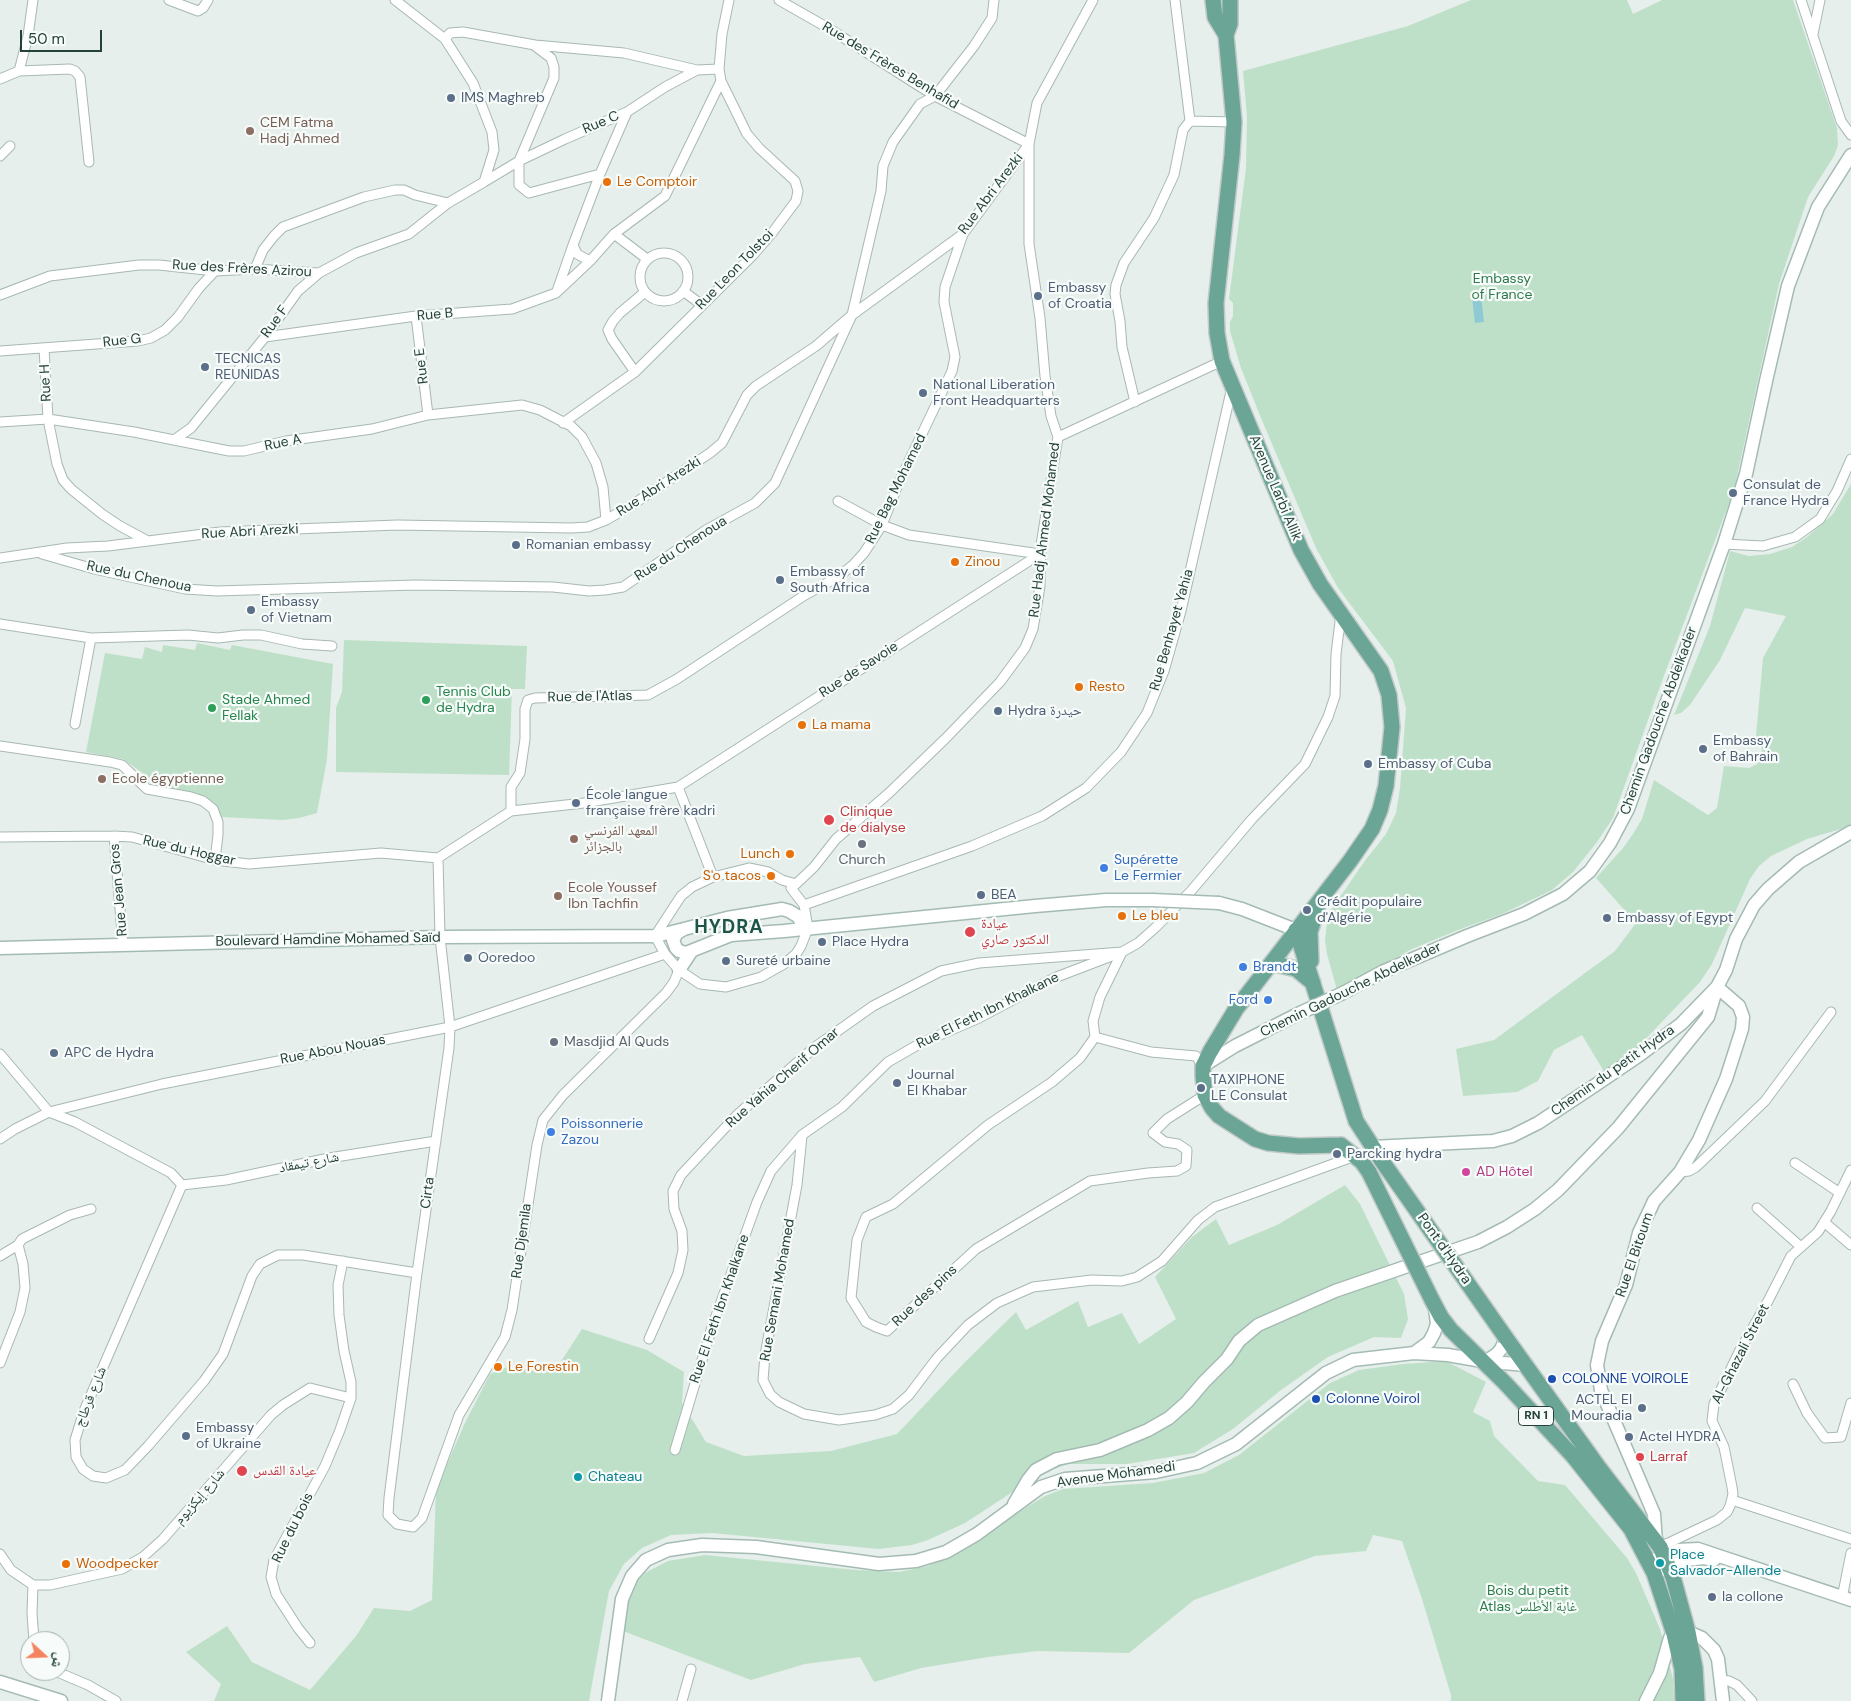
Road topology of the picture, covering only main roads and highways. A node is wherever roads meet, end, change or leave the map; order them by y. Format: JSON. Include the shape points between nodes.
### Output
{"nodes":[{"id":1,"x":1214,"y":0,"type":"edge"},
{"id":2,"x":1230,"y":0,"type":"edge"},
{"id":3,"x":1226,"y":35,"type":"junction"},
{"id":4,"x":1319,"y":902,"type":"junction"},
{"id":5,"x":1292,"y":936,"type":"junction"},
{"id":6,"x":1268,"y":967,"type":"junction"},
{"id":7,"x":1314,"y":982,"type":"junction"},
{"id":8,"x":1356,"y":1121,"type":"junction"},
{"id":9,"x":1341,"y":1145,"type":"junction"},
{"id":10,"x":1681,"y":1633,"type":"junction"},
{"id":11,"x":1682,"y":1701,"type":"edge"},
{"id":12,"x":1697,"y":1701,"type":"edge"}],
"edges":[{"from":1,"to":3,"type":"main road","name":"Avenue Larbi Allik","via":[[1215,17]]},
{"from":2,"to":3,"type":"main road","name":"Avenue Larbi Allik","via":[[1230,24]]},
{"from":3,"to":4,"type":"main road","name":"Avenue Larbi Allik","via":[[1234,122],[1216,303],[1222,362],[1301,550],[1320,584],[1382,671],[1389,695],[1392,727],[1386,786],[1380,810],[1372,829]]},
{"from":4,"to":5,"type":"main road","name":"Avenue Larbi Allik"},
{"from":4,"to":7,"type":"main road","via":[[1310,932]]},
{"from":5,"to":6,"type":"main road"},
{"from":5,"to":7,"type":"main road"},
{"from":6,"to":7,"type":"main road","via":[[1275,964],[1296,969]]},
{"from":6,"to":9,"type":"main road","via":[[1236,1009],[1203,1066],[1205,1095],[1219,1116],[1255,1139],[1276,1144]]},
{"from":7,"to":8,"type":"main road","name":"Pont d'Hydra"},
{"from":8,"to":9,"type":"main road"},
{"from":8,"to":10,"type":"main road","name":"Pont d'Hydra","number":"RN 1","bridge":true,"via":[[1506,1338],[1663,1553]]},
{"from":9,"to":10,"type":"main road","number":"RN 1","bridge":true,"via":[[1369,1172],[1433,1303],[1451,1330],[1505,1383],[1587,1473],[1630,1529],[1652,1568]]},
{"from":10,"to":11,"type":"main road","number":"RN 1"},
{"from":10,"to":12,"type":"main road","number":"RN 1","via":[[1695,1668]]}]}
